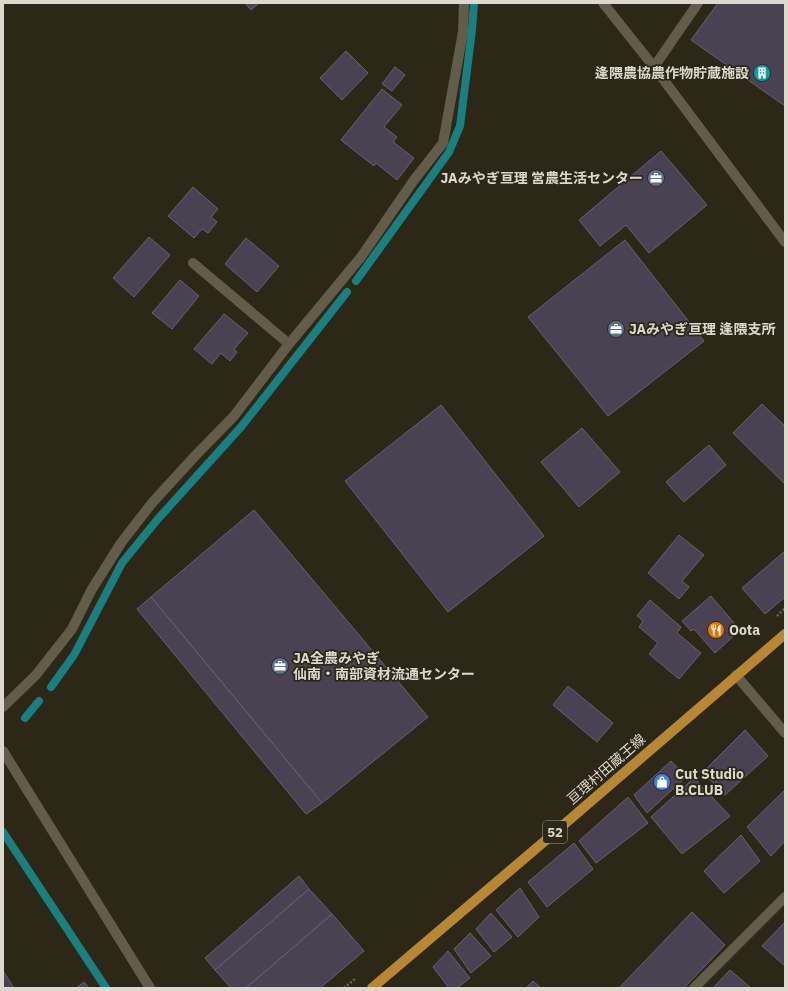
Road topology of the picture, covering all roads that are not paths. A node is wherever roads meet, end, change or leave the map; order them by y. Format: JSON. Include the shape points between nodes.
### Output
{"nodes":[{"id":1,"x":464,"y":3,"type":"edge"},
{"id":2,"x":602,"y":3,"type":"edge"},
{"id":3,"x":698,"y":3,"type":"edge"},
{"id":4,"x":654,"y":67,"type":"junction"},
{"id":5,"x":785,"y":242,"type":"edge"},
{"id":6,"x":193,"y":262,"type":"dead end"},
{"id":7,"x":288,"y":344,"type":"junction"},
{"id":8,"x":785,"y":634,"type":"edge"},
{"id":9,"x":736,"y":675,"type":"junction"},
{"id":10,"x":3,"y":707,"type":"edge"},
{"id":11,"x":785,"y":733,"type":"edge"},
{"id":12,"x":3,"y":751,"type":"edge"},
{"id":13,"x":785,"y":897,"type":"edge"},
{"id":14,"x":150,"y":988,"type":"edge"},
{"id":15,"x":372,"y":988,"type":"edge"},
{"id":16,"x":694,"y":988,"type":"edge"}],
"edges":[{"from":1,"to":7,"type":"street","via":[[463,32],[443,144],[361,257]]},
{"from":2,"to":4,"type":"street"},
{"from":3,"to":4,"type":"street"},
{"from":4,"to":5,"type":"street"},
{"from":6,"to":7,"type":"street"},
{"from":7,"to":10,"type":"street","via":[[234,416],[148,508],[121,543],[92,589],[72,629],[36,675]]},
{"from":8,"to":9,"type":"main road","name":"亘理村田蔵王線","number":"52"},
{"from":9,"to":11,"type":"street"},
{"from":9,"to":15,"type":"main road","name":"亘理村田蔵王線","number":"52"},
{"from":12,"to":14,"type":"street"},
{"from":13,"to":16,"type":"street"}]}
